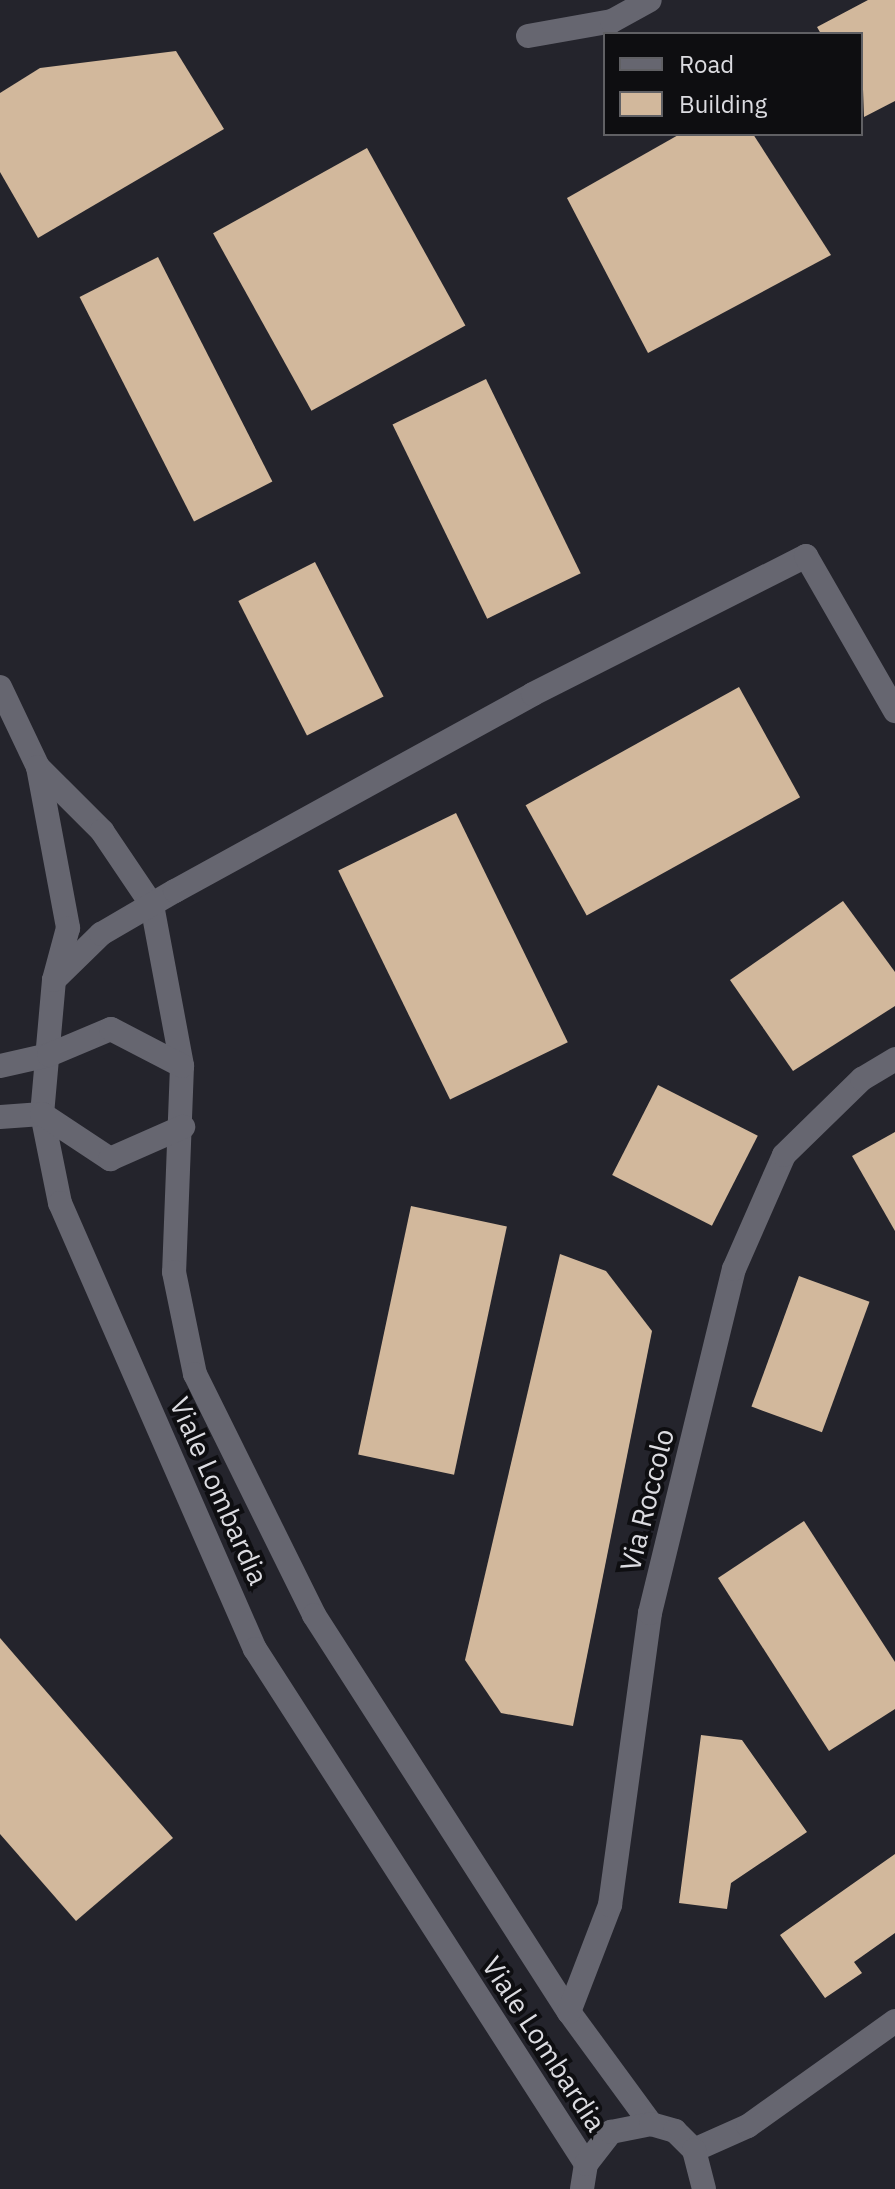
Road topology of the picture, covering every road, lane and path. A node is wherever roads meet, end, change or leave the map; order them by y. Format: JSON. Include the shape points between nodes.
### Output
{"nodes":[{"id":1,"x":650,"y":0,"type":"edge"},
{"id":2,"x":528,"y":36,"type":"dead end"},
{"id":3,"x":0,"y":687,"type":"edge"},
{"id":4,"x":895,"y":711,"type":"edge"},
{"id":5,"x":38,"y":767,"type":"junction"},
{"id":6,"x":152,"y":905,"type":"junction"},
{"id":7,"x":54,"y":980,"type":"junction"},
{"id":8,"x":49,"y":1055,"type":"junction"},
{"id":9,"x":895,"y":1059,"type":"edge"},
{"id":10,"x":0,"y":1066,"type":"edge"},
{"id":11,"x":182,"y":1066,"type":"junction"},
{"id":12,"x":42,"y":1114,"type":"junction"},
{"id":13,"x":0,"y":1117,"type":"edge"},
{"id":14,"x":183,"y":1127,"type":"junction"},
{"id":15,"x":569,"y":2012,"type":"junction"},
{"id":16,"x":895,"y":2021,"type":"edge"},
{"id":17,"x":651,"y":2124,"type":"junction"},
{"id":18,"x":694,"y":2150,"type":"junction"},
{"id":19,"x":586,"y":2164,"type":"junction"},
{"id":20,"x":582,"y":2189,"type":"edge"},
{"id":21,"x":705,"y":2189,"type":"edge"}],
"edges":[{"from":1,"to":2,"type":"street","via":[[612,21]]},
{"from":3,"to":5,"type":"street","name":"Viale Lombardia"},
{"from":4,"to":6,"type":"street","via":[[806,556],[533,694]]},
{"from":5,"to":6,"type":"street","name":"Viale Lombardia","via":[[102,831]]},
{"from":5,"to":7,"type":"street","name":"Viale Lombardia","via":[[68,928]]},
{"from":6,"to":7,"type":"street","via":[[101,934]]},
{"from":6,"to":11,"type":"street","name":"Viale Lombardia"},
{"from":7,"to":8,"type":"street","name":"Viale Lombardia"},
{"from":8,"to":10,"type":"street"},
{"from":8,"to":11,"type":"street","via":[[111,1029]]},
{"from":8,"to":12,"type":"street","name":"Viale Lombardia"},
{"from":9,"to":15,"type":"street","name":"Via Roccolo","via":[[862,1079],[784,1155],[734,1269],[650,1613],[610,1905]]},
{"from":11,"to":14,"type":"street","name":"Viale Lombardia"},
{"from":12,"to":13,"type":"street"},
{"from":12,"to":14,"type":"street","via":[[110,1159]]},
{"from":12,"to":19,"type":"street","name":"Viale Lombardia","via":[[60,1203],[255,1649]]},
{"from":14,"to":15,"type":"street","name":"Viale Lombardia","via":[[174,1272],[195,1374],[314,1615]]},
{"from":15,"to":17,"type":"street","name":"Viale Lombardia"},
{"from":16,"to":18,"type":"street","via":[[748,2126]]},
{"from":17,"to":18,"type":"street","name":"Viale Lombardia","via":[[675,2131]]},
{"from":17,"to":19,"type":"street","name":"Viale Lombardia","via":[[611,2132]]},
{"from":18,"to":21,"type":"street"},
{"from":19,"to":20,"type":"street","name":"Viale Lombardia"}]}
